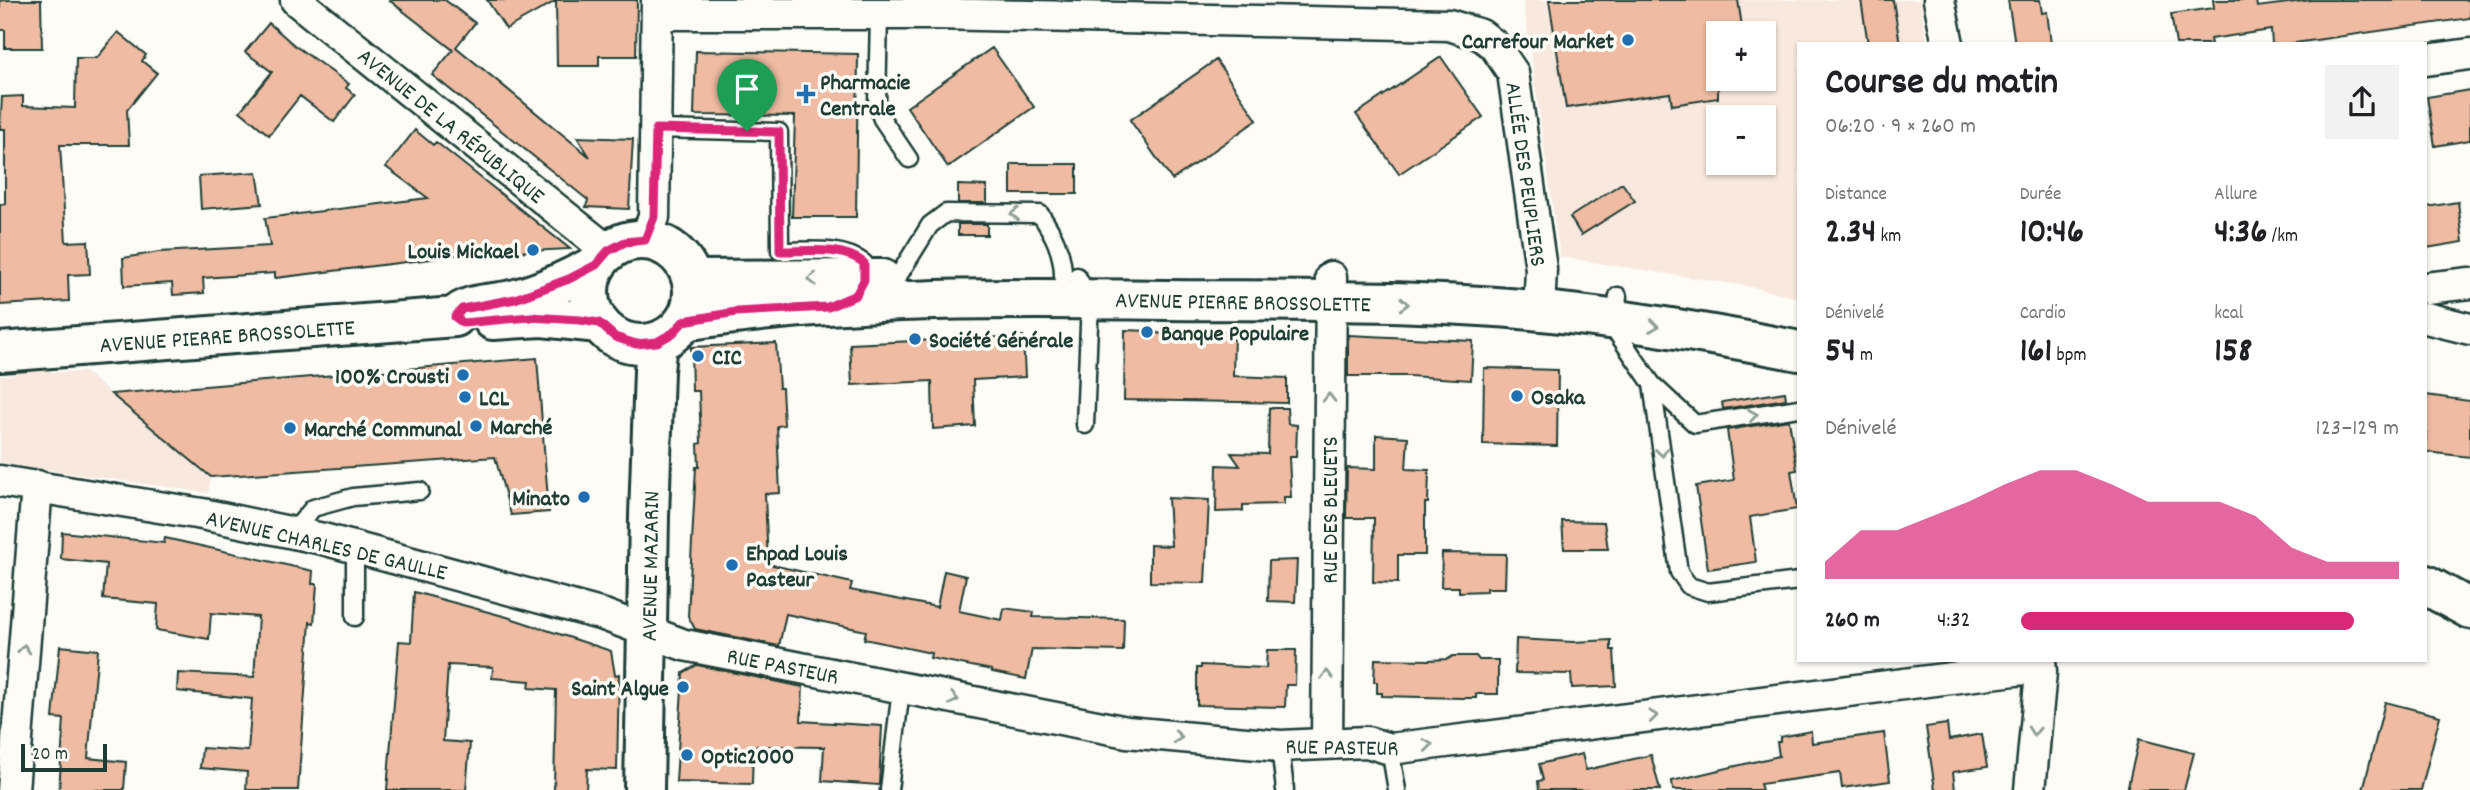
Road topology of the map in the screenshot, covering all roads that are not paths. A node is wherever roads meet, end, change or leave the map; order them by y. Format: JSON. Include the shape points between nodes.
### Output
{"nodes":[{"id":1,"x":1939,"y":0,"type":"edge"},
{"id":2,"x":301,"y":2,"type":"edge"},
{"id":3,"x":657,"y":7,"type":"edge"},
{"id":4,"x":844,"y":7,"type":"edge"},
{"id":5,"x":972,"y":7,"type":"edge"},
{"id":6,"x":879,"y":14,"type":"junction"},
{"id":7,"x":1948,"y":42,"type":"edge"},
{"id":8,"x":2470,"y":54,"type":"edge"},
{"id":9,"x":2427,"y":60,"type":"edge"},
{"id":10,"x":656,"y":129,"type":"junction"},
{"id":11,"x":909,"y":159,"type":"dead end"},
{"id":12,"x":645,"y":240,"type":"junction"},
{"id":13,"x":602,"y":258,"type":"junction"},
{"id":14,"x":881,"y":279,"type":"junction"},
{"id":15,"x":692,"y":280,"type":"junction"},
{"id":16,"x":2470,"y":283,"type":"edge"},
{"id":17,"x":1077,"y":284,"type":"junction"},
{"id":18,"x":2427,"y":288,"type":"edge"},
{"id":19,"x":1331,"y":290,"type":"junction"},
{"id":20,"x":1540,"y":299,"type":"junction"},
{"id":21,"x":828,"y":307,"type":"junction"},
{"id":22,"x":1617,"y":309,"type":"junction"},
{"id":23,"x":455,"y":317,"type":"junction"},
{"id":24,"x":2427,"y":318,"type":"edge"},
{"id":25,"x":599,"y":323,"type":"junction"},
{"id":26,"x":1797,"y":327,"type":"edge"},
{"id":27,"x":2470,"y":329,"type":"edge"},
{"id":28,"x":671,"y":331,"type":"junction"},
{"id":29,"x":1797,"y":351,"type":"edge"},
{"id":30,"x":0,"y":352,"type":"edge"},
{"id":31,"x":1652,"y":384,"type":"junction"},
{"id":32,"x":1797,"y":408,"type":"edge"},
{"id":33,"x":1085,"y":425,"type":"dead end"},
{"id":34,"x":0,"y":481,"type":"edge"},
{"id":35,"x":37,"y":486,"type":"junction"},
{"id":36,"x":420,"y":491,"type":"dead end"},
{"id":37,"x":292,"y":533,"type":"junction"},
{"id":38,"x":355,"y":548,"type":"junction"},
{"id":39,"x":1797,"y":581,"type":"edge"},
{"id":40,"x":2427,"y":586,"type":"edge"},
{"id":41,"x":2470,"y":609,"type":"edge"},
{"id":42,"x":355,"y":617,"type":"dead end"},
{"id":43,"x":648,"y":631,"type":"junction"},
{"id":44,"x":2041,"y":666,"type":"edge"},
{"id":45,"x":901,"y":689,"type":"junction"},
{"id":46,"x":1327,"y":743,"type":"junction"},
{"id":47,"x":1280,"y":746,"type":"junction"},
{"id":48,"x":1390,"y":749,"type":"junction"},
{"id":49,"x":13,"y":790,"type":"edge"},
{"id":50,"x":645,"y":790,"type":"edge"},
{"id":51,"x":889,"y":790,"type":"edge"},
{"id":52,"x":1284,"y":790,"type":"edge"},
{"id":53,"x":1397,"y":790,"type":"edge"},
{"id":54,"x":2030,"y":790,"type":"edge"}],
"edges":[{"from":1,"to":7,"type":"street"},
{"from":2,"to":13,"type":"street","name":"AVENUE DE LA RÉPUBLIQUE"},
{"from":3,"to":4,"type":"street","name":"ALLÉE DES PEUPLIERS"},
{"from":3,"to":10,"type":"street"},
{"from":4,"to":6,"type":"street","name":"ALLÉE DES PEUPLIERS"},
{"from":5,"to":6,"type":"street","name":"ALLÉE DES PEUPLIERS"},
{"from":5,"to":20,"type":"street","name":"ALLÉE DES PEUPLIERS","via":[[1449,25],[1481,35],[1494,45],[1513,73],[1541,270]]},
{"from":6,"to":11,"type":"lane","via":[[877,105]]},
{"from":8,"to":9,"type":"street"},
{"from":10,"to":12,"type":"street","via":[[654,217]]},
{"from":10,"to":14,"type":"lane","via":[[779,132],[780,251],[853,255]]},
{"from":12,"to":13,"type":"main road","via":[[625,242]]},
{"from":12,"to":15,"type":"main road","via":[[672,250]]},
{"from":13,"to":23,"type":"main road","name":"AVENUE PIERRE BROSSOLETTE","via":[[569,279],[515,299],[462,309]]},
{"from":13,"to":25,"type":"main road","via":[[589,284],[590,303]]},
{"from":14,"to":15,"type":"main road","name":"AVENUE PIERRE BROSSOLETTE","one_way":true},
{"from":14,"to":17,"type":"main road","name":"AVENUE PIERRE BROSSOLETTE"},
{"from":17,"to":14,"type":"lane","one_way":true,"via":[[1040,214],[946,213]]},
{"from":14,"to":21,"type":"main road"},
{"from":15,"to":28,"type":"main road","via":[[691,305]]},
{"from":16,"to":18,"type":"street"},
{"from":17,"to":19,"type":"main road","name":"AVENUE PIERRE BROSSOLETTE"},
{"from":17,"to":21,"type":"main road","name":"AVENUE PIERRE BROSSOLETTE","via":[[990,300]]},
{"from":17,"to":33,"type":"lane"},
{"from":19,"to":20,"type":"main road","name":"AVENUE PIERRE BROSSOLETTE","via":[[1446,280]]},
{"from":46,"to":19,"type":"street","name":"RUE DES BLEUETS","one_way":true},
{"from":20,"to":22,"type":"main road","name":"AVENUE PIERRE BROSSOLETTE"},
{"from":21,"to":28,"type":"main road","name":"AVENUE PIERRE BROSSOLETTE","via":[[736,312]]},
{"from":22,"to":26,"type":"main road","name":"AVENUE PIERRE BROSSOLETTE","via":[[1700,307]]},
{"from":22,"to":29,"type":"main road","name":"AVENUE PIERRE BROSSOLETTE","one_way":true},
{"from":22,"to":31,"type":"lane","via":[[1615,330]]},
{"from":23,"to":25,"type":"main road","name":"AVENUE PIERRE BROSSOLETTE","via":[[463,323],[541,317]]},
{"from":23,"to":30,"type":"main road","name":"AVENUE PIERRE BROSSOLETTE"},
{"from":24,"to":27,"type":"street"},
{"from":25,"to":28,"type":"main road","via":[[615,337],[636,344]]},
{"from":28,"to":43,"type":"main road","name":"AVENUE MAZARIN","via":[[654,371]]},
{"from":31,"to":32,"type":"lane","one_way":true,"via":[[1695,424]]},
{"from":31,"to":39,"type":"lane","one_way":true,"via":[[1679,572],[1689,586],[1708,592]]},
{"from":34,"to":35,"type":"street","name":"AVENUE CHARLES DE GAULLE"},
{"from":35,"to":37,"type":"street","name":"AVENUE CHARLES DE GAULLE"},
{"from":49,"to":35,"type":"street","one_way":true},
{"from":36,"to":37,"type":"lane","via":[[352,497],[313,508]]},
{"from":37,"to":38,"type":"street","name":"AVENUE CHARLES DE GAULLE"},
{"from":38,"to":42,"type":"lane"},
{"from":38,"to":43,"type":"street","name":"AVENUE CHARLES DE GAULLE"},
{"from":40,"to":41,"type":"main road"},
{"from":43,"to":45,"type":"street","name":"RUE PASTEUR","via":[[684,645]]},
{"from":43,"to":50,"type":"main road","name":"AVENUE MAZARIN"},
{"from":48,"to":44,"type":"street","name":"RUE PASTEUR","one_way":true},
{"from":44,"to":54,"type":"street","one_way":true},
{"from":45,"to":47,"type":"street","name":"RUE PASTEUR","one_way":true,"via":[[1127,733]]},
{"from":45,"to":51,"type":"lane"},
{"from":46,"to":47,"type":"street","name":"RUE PASTEUR"},
{"from":46,"to":48,"type":"street","name":"RUE PASTEUR","via":[[1367,742]]},
{"from":47,"to":52,"type":"lane"},
{"from":48,"to":53,"type":"lane"}]}
